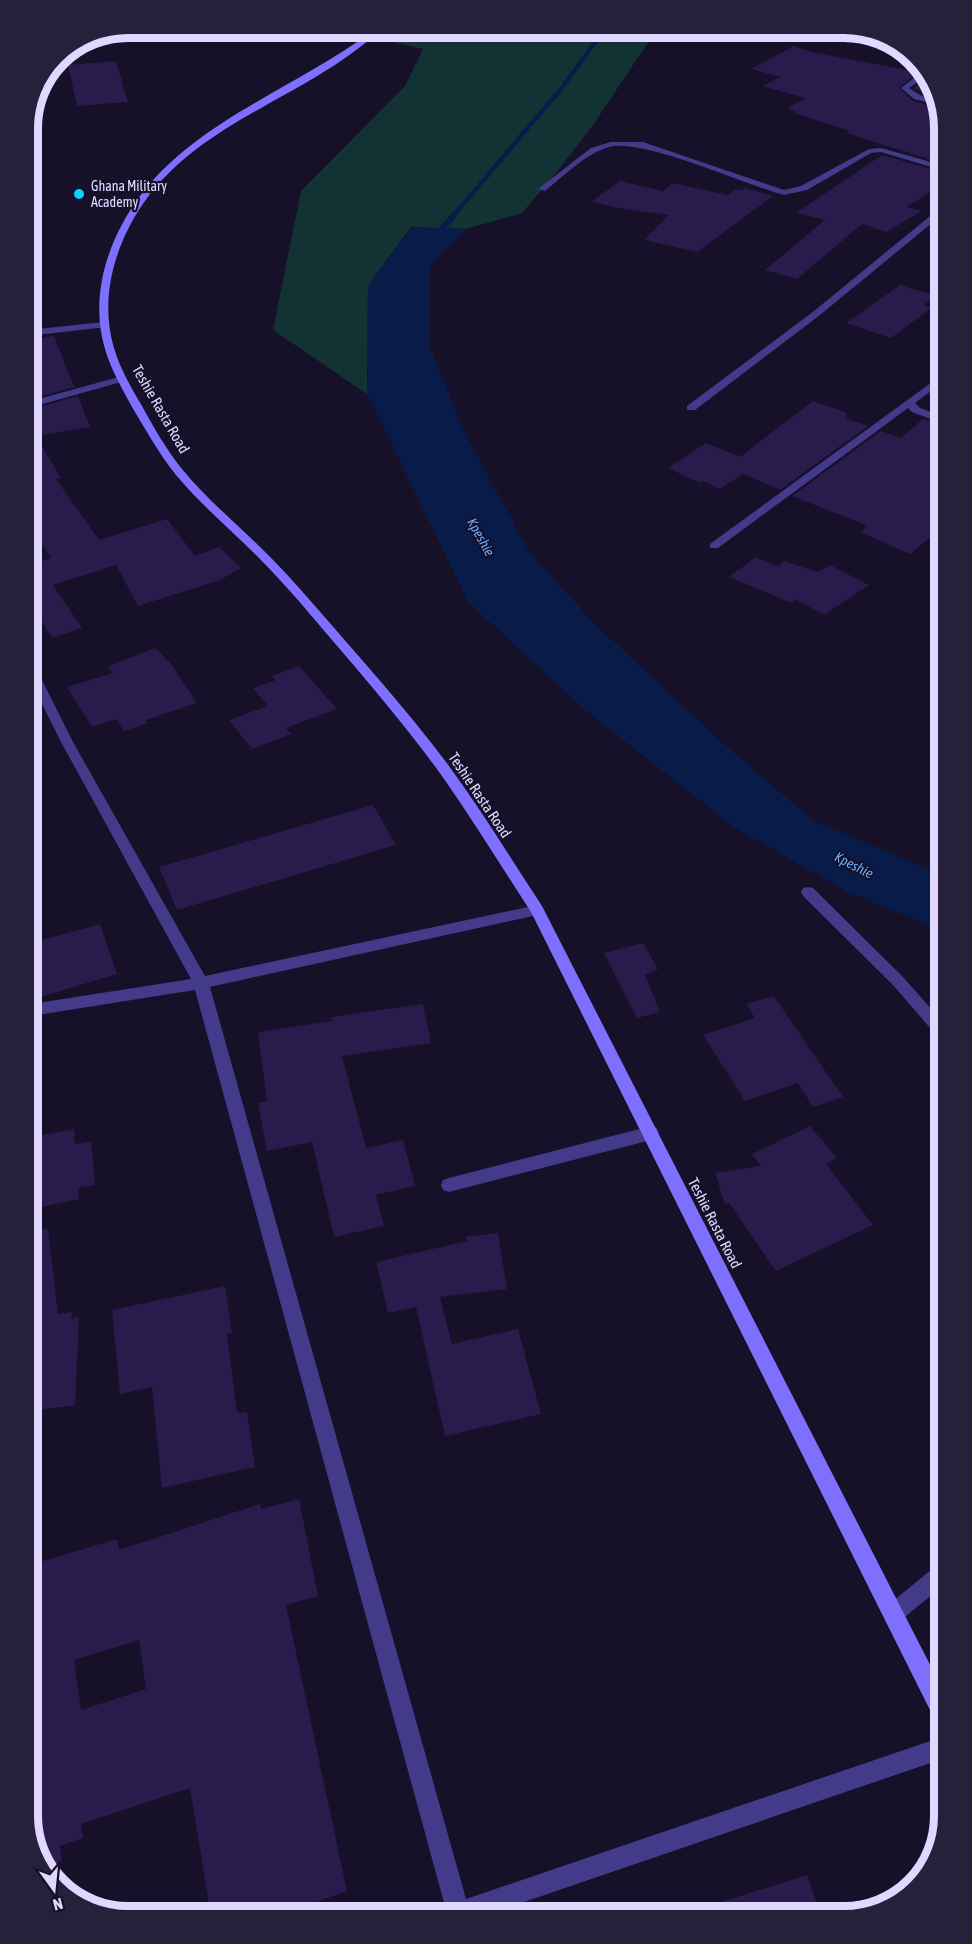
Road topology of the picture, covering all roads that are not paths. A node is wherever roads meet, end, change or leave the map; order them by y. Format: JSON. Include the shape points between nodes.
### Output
{"nodes":[{"id":1,"x":367,"y":38,"type":"edge"},
{"id":2,"x":919,"y":77,"type":"edge"},
{"id":3,"x":930,"y":101,"type":"edge"},
{"id":4,"x":934,"y":166,"type":"edge"},
{"id":5,"x":542,"y":189,"type":"dead end"},
{"id":6,"x":934,"y":217,"type":"edge"},
{"id":7,"x":104,"y":325,"type":"junction"},
{"id":8,"x":38,"y":332,"type":"edge"},
{"id":9,"x":122,"y":379,"type":"junction"},
{"id":10,"x":934,"y":384,"type":"edge"},
{"id":11,"x":38,"y":402,"type":"edge"},
{"id":12,"x":909,"y":403,"type":"junction"},
{"id":13,"x":692,"y":408,"type":"dead end"},
{"id":14,"x":934,"y":417,"type":"edge"},
{"id":15,"x":714,"y":546,"type":"dead end"},
{"id":16,"x":38,"y":684,"type":"edge"},
{"id":17,"x":807,"y":892,"type":"dead end"},
{"id":18,"x":537,"y":910,"type":"junction"},
{"id":19,"x":201,"y":983,"type":"junction"},
{"id":20,"x":38,"y":1010,"type":"edge"},
{"id":21,"x":934,"y":1023,"type":"edge"},
{"id":22,"x":651,"y":1133,"type":"junction"},
{"id":23,"x":449,"y":1185,"type":"dead end"},
{"id":24,"x":934,"y":1580,"type":"edge"},
{"id":25,"x":894,"y":1614,"type":"junction"},
{"id":26,"x":934,"y":1694,"type":"edge"},
{"id":27,"x":934,"y":1751,"type":"edge"},
{"id":28,"x":456,"y":1906,"type":"edge"},
{"id":29,"x":479,"y":1906,"type":"edge"}],
"edges":[{"from":1,"to":7,"type":"main road","name":"Teshie Rasta Road","via":[[324,69],[214,132],[158,179],[123,230],[115,251],[105,286]]},
{"from":2,"to":3,"type":"street","via":[[905,88]]},
{"from":4,"to":5,"type":"street","via":[[881,150],[869,151],[804,188],[784,193],[640,144],[618,144],[594,150]]},
{"from":6,"to":13,"type":"street","via":[[868,274]]},
{"from":7,"to":8,"type":"street"},
{"from":7,"to":9,"type":"main road","name":"Teshie Rasta Road"},
{"from":9,"to":11,"type":"street"},
{"from":9,"to":18,"type":"main road","name":"Teshie Rasta Road","via":[[168,458],[279,573],[415,732],[463,796]]},
{"from":10,"to":12,"type":"street"},
{"from":12,"to":14,"type":"street"},
{"from":12,"to":15,"type":"street"},
{"from":16,"to":19,"type":"street"},
{"from":17,"to":21,"type":"street","via":[[898,981]]},
{"from":18,"to":19,"type":"street"},
{"from":18,"to":22,"type":"main road","name":"Teshie Rasta Road"},
{"from":19,"to":20,"type":"street"},
{"from":19,"to":28,"type":"street"},
{"from":22,"to":23,"type":"street"},
{"from":22,"to":25,"type":"main road","name":"Teshie Rasta Road"},
{"from":24,"to":25,"type":"street"},
{"from":25,"to":26,"type":"main road","name":"Teshie Rasta Road"},
{"from":27,"to":29,"type":"street"}]}
